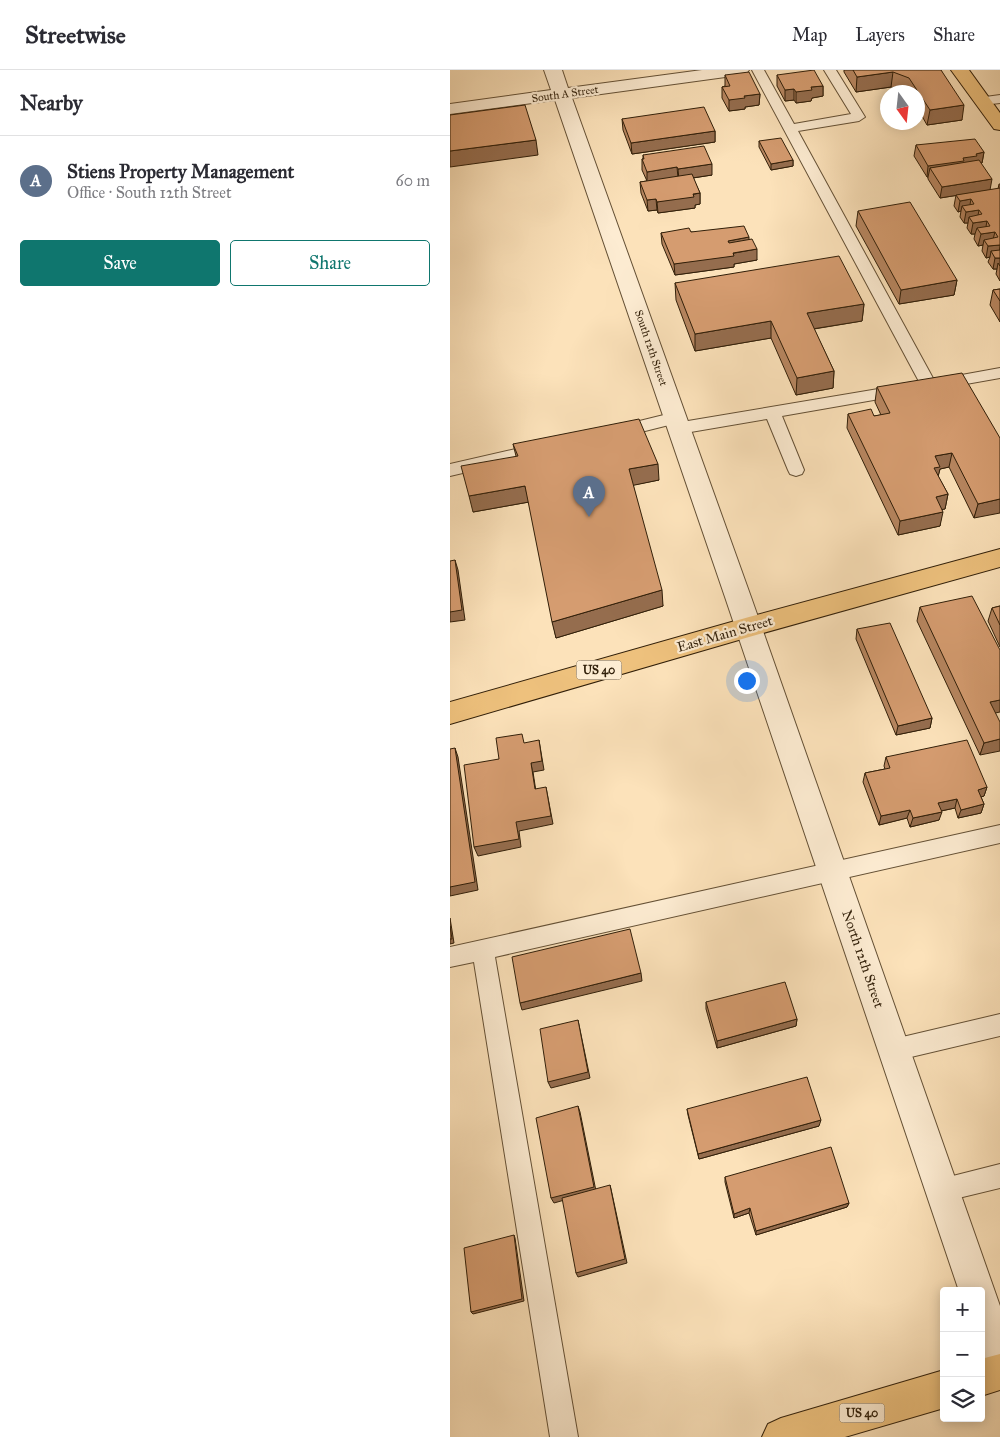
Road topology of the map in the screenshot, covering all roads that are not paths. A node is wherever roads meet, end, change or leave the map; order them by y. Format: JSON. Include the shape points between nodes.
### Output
{"nodes":[{"id":1,"x":553,"y":70,"type":"edge"},
{"id":2,"x":740,"y":70,"type":"edge"},
{"id":3,"x":758,"y":70,"type":"edge"},
{"id":4,"x":830,"y":70,"type":"edge"},
{"id":5,"x":960,"y":70,"type":"edge"},
{"id":6,"x":562,"y":94,"type":"junction"},
{"id":7,"x":991,"y":100,"type":"edge"},
{"id":8,"x":450,"y":109,"type":"edge"},
{"id":9,"x":1000,"y":125,"type":"edge"},
{"id":10,"x":790,"y":128,"type":"junction"},
{"id":11,"x":1000,"y":373,"type":"edge"},
{"id":12,"x":929,"y":385,"type":"junction"},
{"id":13,"x":772,"y":412,"type":"junction"},
{"id":14,"x":677,"y":423,"type":"junction"},
{"id":15,"x":599,"y":436,"type":"edge"},
{"id":16,"x":562,"y":444,"type":"edge"},
{"id":17,"x":450,"y":470,"type":"edge"},
{"id":18,"x":796,"y":470,"type":"dead end"},
{"id":19,"x":1000,"y":558,"type":"edge"},
{"id":20,"x":749,"y":627,"type":"junction"},
{"id":21,"x":450,"y":713,"type":"edge"},
{"id":22,"x":1000,"y":834,"type":"edge"},
{"id":23,"x":833,"y":872,"type":"junction"},
{"id":24,"x":483,"y":951,"type":"junction"},
{"id":25,"x":450,"y":957,"type":"edge"},
{"id":26,"x":1000,"y":1025,"type":"edge"},
{"id":27,"x":894,"y":1050,"type":"junction"},
{"id":28,"x":1000,"y":1176,"type":"edge"},
{"id":29,"x":942,"y":1190,"type":"junction"},
{"id":30,"x":976,"y":1287,"type":"edge"},
{"id":31,"x":985,"y":1315,"type":"edge"},
{"id":32,"x":1000,"y":1359,"type":"edge"},
{"id":33,"x":1000,"y":1372,"type":"edge"},
{"id":34,"x":984,"y":1377,"type":"edge"},
{"id":35,"x":940,"y":1390,"type":"edge"},
{"id":36,"x":564,"y":1437,"type":"edge"},
{"id":37,"x":781,"y":1437,"type":"edge"}],
"edges":[{"from":1,"to":6,"type":"street","name":"South 12th Street"},
{"from":2,"to":6,"type":"street","name":"South A Street"},
{"from":3,"to":10,"type":"lane"},
{"from":4,"to":10,"type":"lane","via":[[859,118]]},
{"from":5,"to":7,"type":"main road"},
{"from":6,"to":8,"type":"street","name":"South A Street"},
{"from":6,"to":14,"type":"street","name":"South 12th Street"},
{"from":7,"to":9,"type":"main road"},
{"from":10,"to":12,"type":"lane"},
{"from":11,"to":12,"type":"lane"},
{"from":12,"to":13,"type":"lane"},
{"from":13,"to":14,"type":"lane"},
{"from":13,"to":18,"type":"lane"},
{"from":14,"to":15,"type":"lane"},
{"from":14,"to":20,"type":"street","name":"South 12th Street"},
{"from":16,"to":17,"type":"lane"},
{"from":19,"to":20,"type":"main road","name":"East Main Street","number":"US 40"},
{"from":20,"to":21,"type":"main road","name":"East Main Street","number":"US 40"},
{"from":20,"to":23,"type":"street","name":"North 12th Street"},
{"from":22,"to":23,"type":"lane"},
{"from":23,"to":24,"type":"lane"},
{"from":23,"to":27,"type":"street","name":"North 12th Street"},
{"from":24,"to":25,"type":"lane"},
{"from":24,"to":36,"type":"lane"},
{"from":26,"to":27,"type":"lane"},
{"from":27,"to":29,"type":"street","name":"North 12th Street"},
{"from":28,"to":29,"type":"lane"},
{"from":29,"to":30,"type":"street","name":"North 12th Street"},
{"from":31,"to":32,"type":"street"},
{"from":33,"to":34,"type":"main road"},
{"from":35,"to":37,"type":"main road","number":"US 40"}]}
